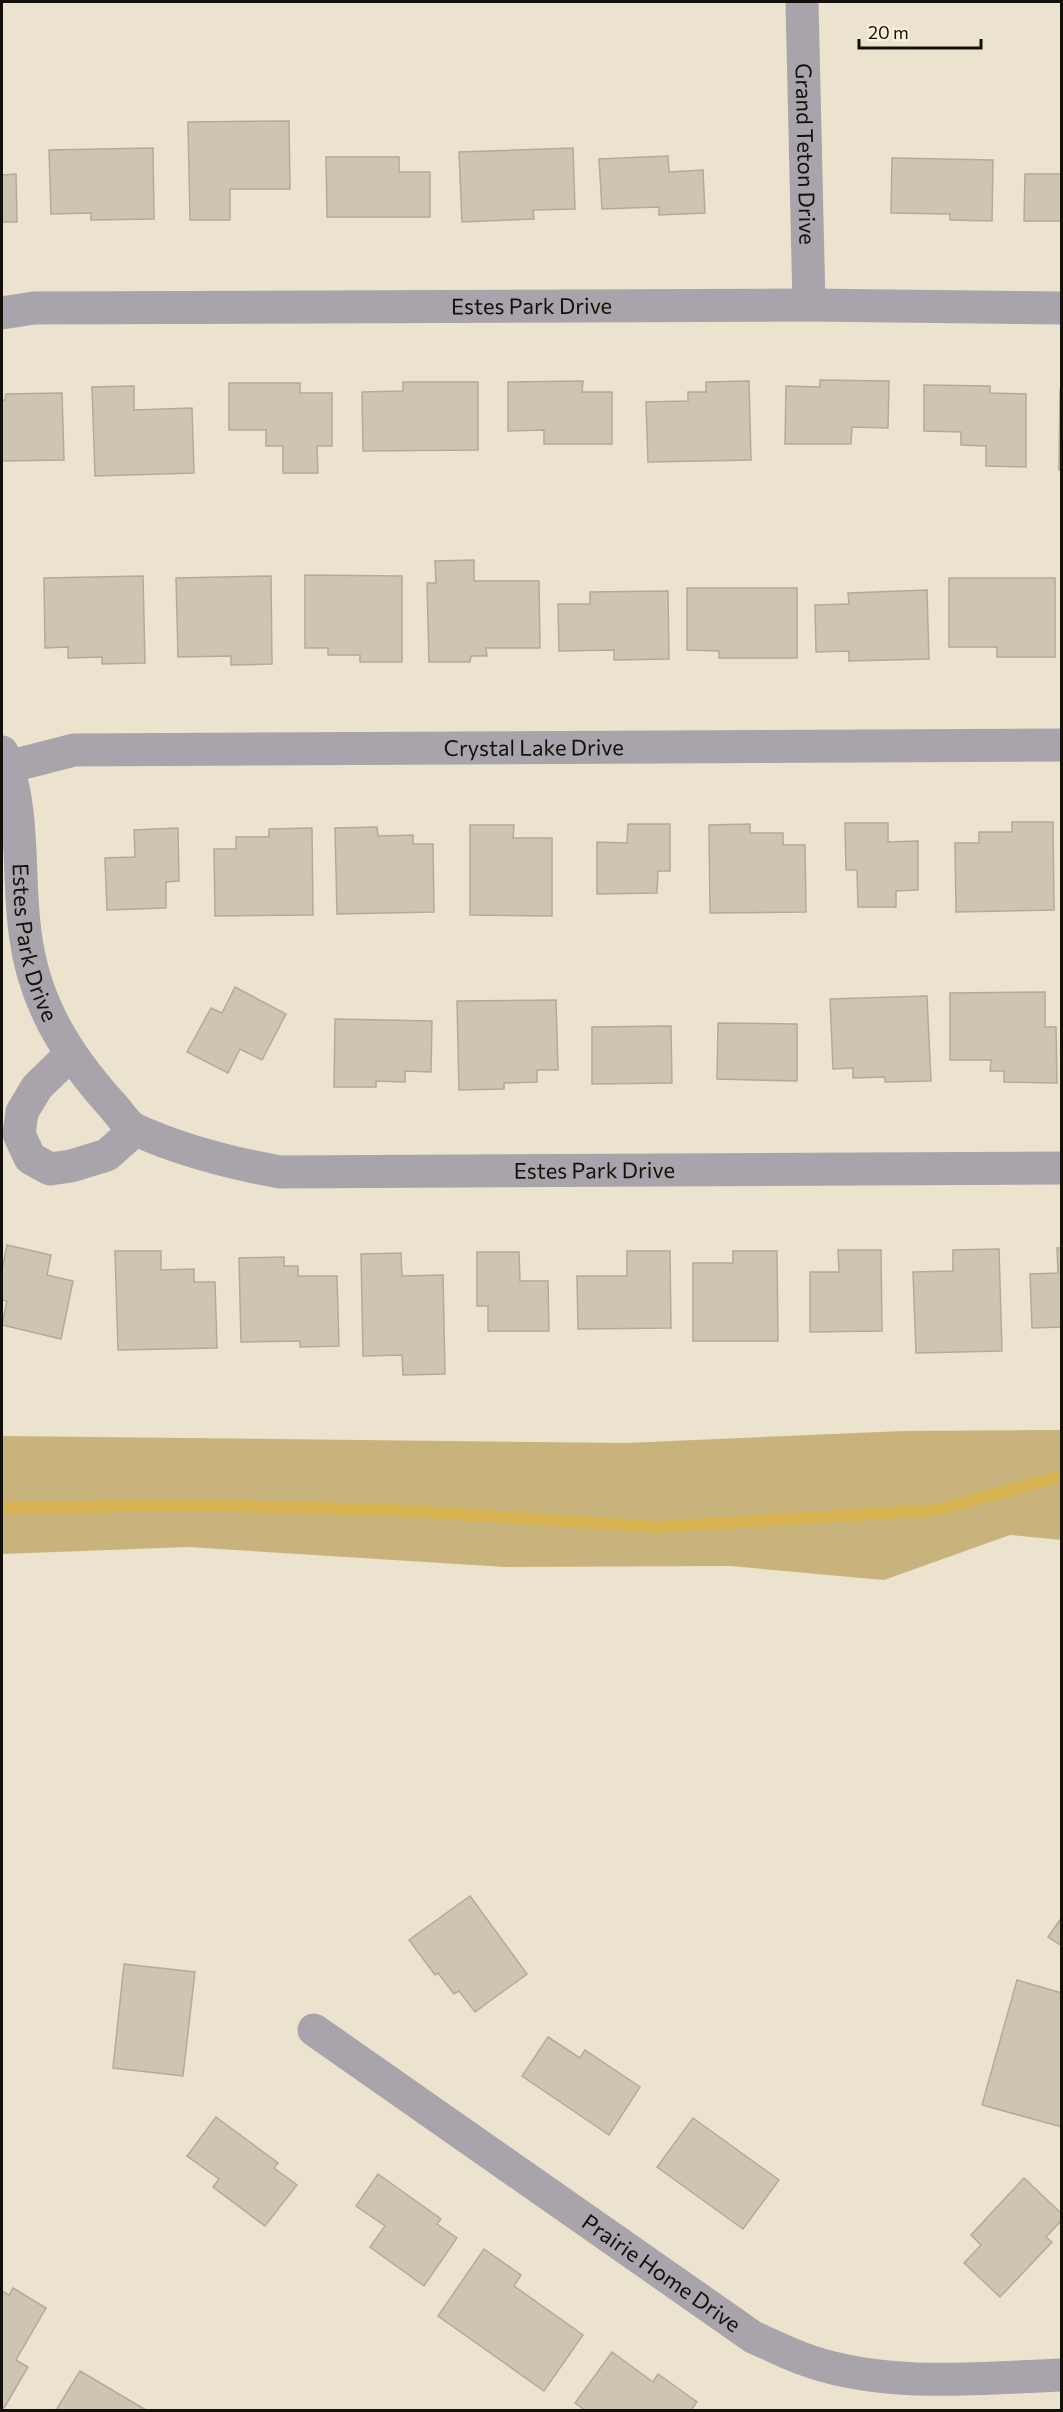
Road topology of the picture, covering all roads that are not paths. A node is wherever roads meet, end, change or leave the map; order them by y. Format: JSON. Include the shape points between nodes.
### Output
{"nodes":[{"id":1,"x":802,"y":2,"type":"edge"},
{"id":2,"x":809,"y":305,"type":"junction"},
{"id":3,"x":1062,"y":308,"type":"edge"},
{"id":4,"x":2,"y":313,"type":"edge"},
{"id":5,"x":1062,"y":745,"type":"edge"},
{"id":6,"x":5,"y":759,"type":"edge"},
{"id":7,"x":70,"y":1055,"type":"junction"},
{"id":8,"x":135,"y":1130,"type":"junction"},
{"id":9,"x":1062,"y":1168,"type":"edge"},
{"id":10,"x":314,"y":2030,"type":"dead end"},
{"id":11,"x":1062,"y":2375,"type":"edge"}],
"edges":[{"from":1,"to":2,"type":"street","name":"Grand Teton Drive"},
{"from":2,"to":3,"type":"street","name":"Estes Park Drive"},
{"from":2,"to":4,"type":"street","name":"Estes Park Drive","via":[[46,308]]},
{"from":5,"to":6,"type":"street","name":"Crystal Lake Drive","via":[[74,750]]},
{"from":6,"to":7,"type":"street","name":"Estes Park Drive","via":[[18,822],[25,933],[40,992]]},
{"from":7,"to":8,"type":"street","name":"Estes Park Drive"},
{"from":7,"to":8,"type":"street","via":[[37,1087],[22,1112],[19,1134],[30,1158],[50,1169],[71,1166],[107,1155]]},
{"from":8,"to":9,"type":"street","name":"Estes Park Drive","via":[[164,1144],[225,1163],[280,1172]]},
{"from":10,"to":11,"type":"street","name":"Prairie Home Drive","via":[[753,2337],[813,2362],[884,2377]]}]}
